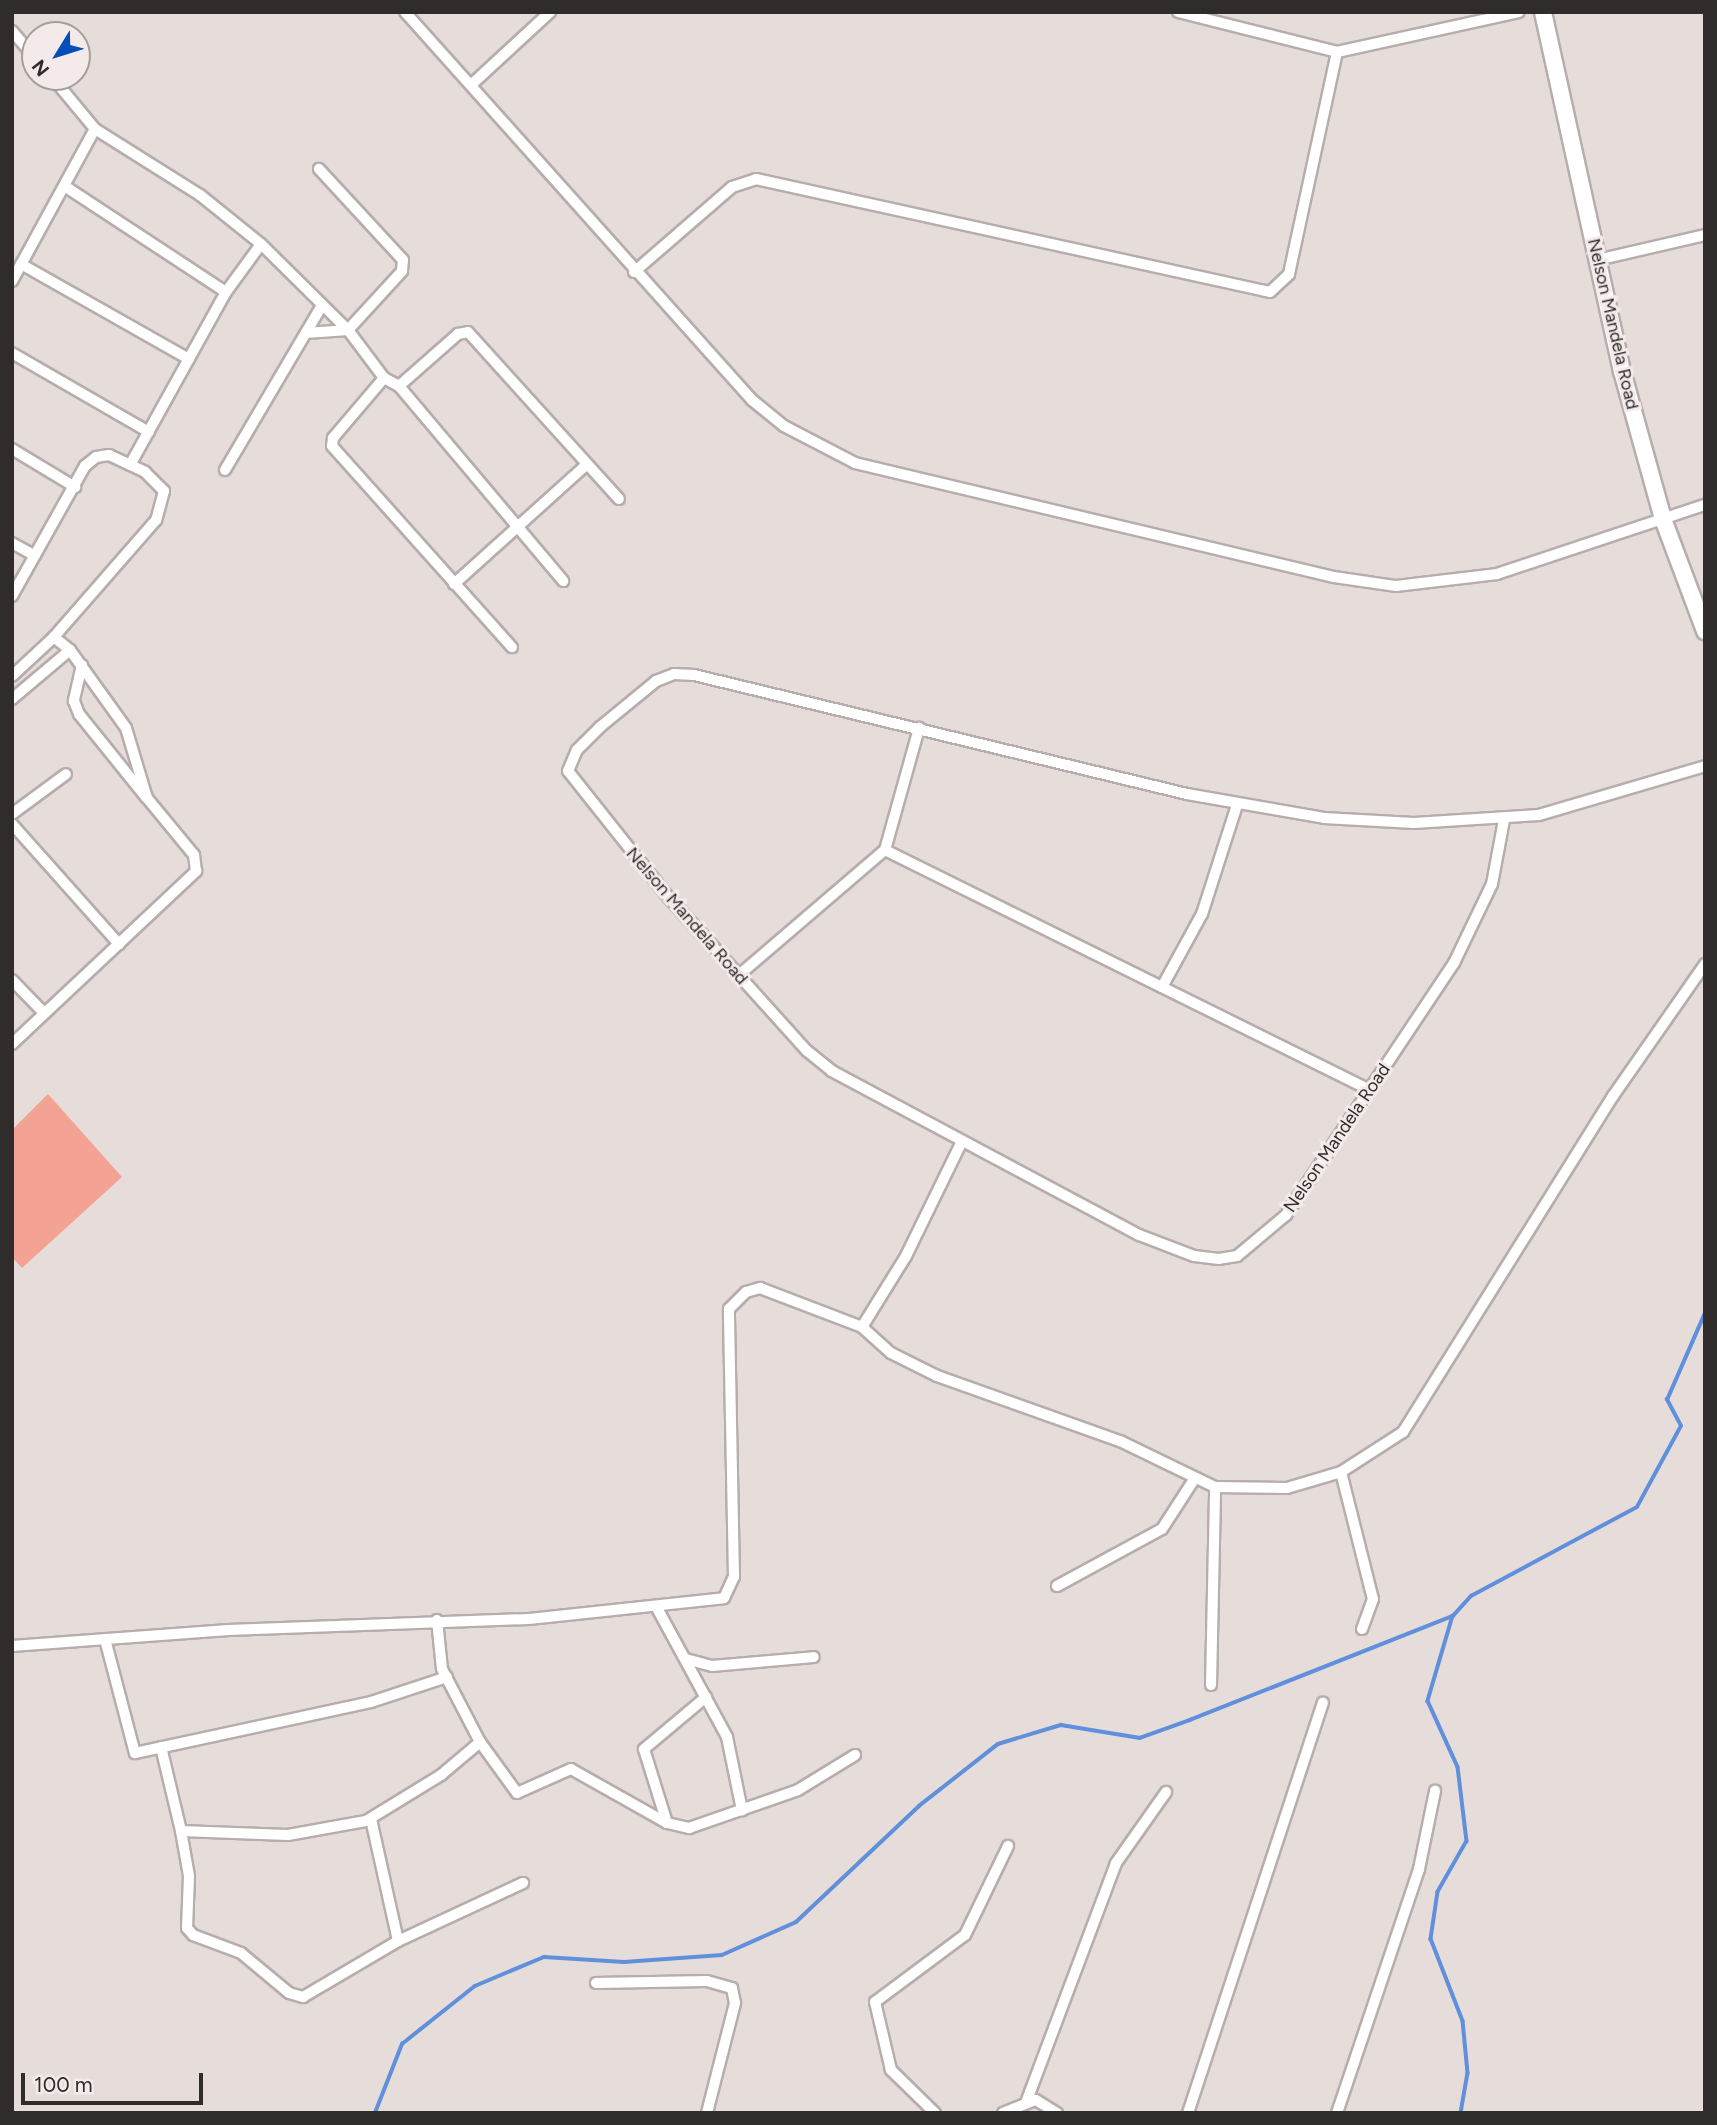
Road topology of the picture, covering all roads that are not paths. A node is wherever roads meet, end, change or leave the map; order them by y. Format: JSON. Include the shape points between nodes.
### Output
{"nodes":[{"id":1,"x":405,"y":12,"type":"edge"},
{"id":2,"x":550,"y":12,"type":"edge"},
{"id":3,"x":1178,"y":12,"type":"edge"},
{"id":4,"x":1519,"y":12,"type":"edge"},
{"id":5,"x":1543,"y":12,"type":"edge"},
{"id":6,"x":1337,"y":52,"type":"junction"},
{"id":7,"x":471,"y":85,"type":"junction"},
{"id":8,"x":64,"y":91,"type":"edge"},
{"id":9,"x":95,"y":129,"type":"junction"},
{"id":10,"x":318,"y":169,"type":"dead end"},
{"id":11,"x":66,"y":187,"type":"junction"},
{"id":12,"x":1705,"y":235,"type":"edge"},
{"id":13,"x":261,"y":244,"type":"junction"},
{"id":14,"x":1597,"y":260,"type":"junction"},
{"id":15,"x":21,"y":264,"type":"junction"},
{"id":16,"x":634,"y":272,"type":"junction"},
{"id":17,"x":12,"y":281,"type":"edge"},
{"id":18,"x":226,"y":292,"type":"junction"},
{"id":19,"x":322,"y":305,"type":"junction"},
{"id":20,"x":348,"y":330,"type":"junction"},
{"id":21,"x":306,"y":332,"type":"junction"},
{"id":22,"x":12,"y":353,"type":"edge"},
{"id":23,"x":189,"y":359,"type":"junction"},
{"id":24,"x":384,"y":379,"type":"junction"},
{"id":25,"x":399,"y":386,"type":"junction"},
{"id":26,"x":149,"y":432,"type":"junction"},
{"id":27,"x":12,"y":449,"type":"edge"},
{"id":28,"x":130,"y":465,"type":"junction"},
{"id":29,"x":586,"y":465,"type":"junction"},
{"id":30,"x":225,"y":470,"type":"dead end"},
{"id":31,"x":75,"y":487,"type":"junction"},
{"id":32,"x":619,"y":499,"type":"dead end"},
{"id":33,"x":1705,"y":505,"type":"edge"},
{"id":34,"x":1663,"y":519,"type":"junction"},
{"id":35,"x":520,"y":524,"type":"junction"},
{"id":36,"x":12,"y":543,"type":"edge"},
{"id":37,"x":34,"y":556,"type":"junction"},
{"id":38,"x":564,"y":581,"type":"dead end"},
{"id":39,"x":454,"y":584,"type":"junction"},
{"id":40,"x":12,"y":596,"type":"edge"},
{"id":41,"x":1705,"y":631,"type":"edge"},
{"id":42,"x":54,"y":638,"type":"junction"},
{"id":43,"x":512,"y":647,"type":"dead end"},
{"id":44,"x":70,"y":650,"type":"junction"},
{"id":45,"x":82,"y":665,"type":"junction"},
{"id":46,"x":12,"y":676,"type":"edge"},
{"id":47,"x":12,"y":699,"type":"edge"},
{"id":48,"x":919,"y":727,"type":"junction"},
{"id":49,"x":1705,"y":766,"type":"edge"},
{"id":50,"x":66,"y":774,"type":"dead end"},
{"id":51,"x":147,"y":798,"type":"junction"},
{"id":52,"x":1237,"y":805,"type":"junction"},
{"id":53,"x":12,"y":814,"type":"edge"},
{"id":54,"x":1504,"y":820,"type":"junction"},
{"id":55,"x":12,"y":824,"type":"edge"},
{"id":56,"x":885,"y":850,"type":"junction"},
{"id":57,"x":119,"y":944,"type":"junction"},
{"id":58,"x":1705,"y":964,"type":"edge"},
{"id":59,"x":738,"y":975,"type":"junction"},
{"id":60,"x":12,"y":980,"type":"edge"},
{"id":61,"x":1163,"y":987,"type":"junction"},
{"id":62,"x":43,"y":1012,"type":"junction"},
{"id":63,"x":12,"y":1044,"type":"edge"},
{"id":64,"x":1370,"y":1090,"type":"junction"},
{"id":65,"x":962,"y":1141,"type":"junction"},
{"id":66,"x":862,"y":1327,"type":"junction"},
{"id":67,"x":1341,"y":1472,"type":"junction"},
{"id":68,"x":1195,"y":1478,"type":"junction"},
{"id":69,"x":1215,"y":1487,"type":"junction"},
{"id":70,"x":1057,"y":1586,"type":"dead end"},
{"id":71,"x":657,"y":1608,"type":"junction"},
{"id":72,"x":436,"y":1620,"type":"junction"},
{"id":73,"x":1362,"y":1629,"type":"dead end"},
{"id":74,"x":105,"y":1639,"type":"junction"},
{"id":75,"x":12,"y":1646,"type":"edge"},
{"id":76,"x":814,"y":1657,"type":"dead end"},
{"id":77,"x":686,"y":1659,"type":"junction"},
{"id":78,"x":447,"y":1677,"type":"junction"},
{"id":79,"x":1211,"y":1685,"type":"dead end"},
{"id":80,"x":706,"y":1697,"type":"junction"},
{"id":81,"x":1323,"y":1703,"type":"dead end"},
{"id":82,"x":480,"y":1742,"type":"junction"},
{"id":83,"x":161,"y":1747,"type":"junction"},
{"id":84,"x":855,"y":1755,"type":"dead end"},
{"id":85,"x":1435,"y":1791,"type":"dead end"},
{"id":86,"x":1166,"y":1792,"type":"dead end"},
{"id":87,"x":742,"y":1810,"type":"junction"},
{"id":88,"x":370,"y":1819,"type":"junction"},
{"id":89,"x":667,"y":1823,"type":"junction"},
{"id":90,"x":181,"y":1831,"type":"junction"},
{"id":91,"x":1008,"y":1846,"type":"dead end"},
{"id":92,"x":523,"y":1883,"type":"dead end"},
{"id":93,"x":398,"y":1941,"type":"junction"},
{"id":94,"x":596,"y":1983,"type":"dead end"},
{"id":95,"x":1027,"y":2100,"type":"junction"},
{"id":96,"x":708,"y":2113,"type":"edge"},
{"id":97,"x":935,"y":2113,"type":"edge"},
{"id":98,"x":1003,"y":2113,"type":"edge"},
{"id":99,"x":1057,"y":2113,"type":"edge"},
{"id":100,"x":1188,"y":2113,"type":"edge"},
{"id":101,"x":1337,"y":2113,"type":"edge"}],
"edges":[{"from":1,"to":7,"type":"street"},
{"from":2,"to":7,"type":"street"},
{"from":3,"to":6,"type":"street"},
{"from":4,"to":6,"type":"street"},
{"from":5,"to":14,"type":"street","name":"Nelson Mandela Road"},
{"from":6,"to":16,"type":"street","via":[[1289,274],[1270,292],[756,179],[732,187]]},
{"from":7,"to":16,"type":"street"},
{"from":8,"to":9,"type":"street"},
{"from":9,"to":11,"type":"street"},
{"from":9,"to":13,"type":"street","via":[[200,195]]},
{"from":10,"to":20,"type":"street","via":[[403,260],[402,271]]},
{"from":11,"to":15,"type":"street"},
{"from":11,"to":18,"type":"street"},
{"from":12,"to":14,"type":"street"},
{"from":13,"to":18,"type":"street"},
{"from":13,"to":19,"type":"street"},
{"from":14,"to":34,"type":"street","name":"Nelson Mandela Road"},
{"from":15,"to":17,"type":"street"},
{"from":15,"to":23,"type":"street"},
{"from":16,"to":34,"type":"street","via":[[752,400],[785,426],[855,463],[1334,577],[1396,586],[1497,574]]},
{"from":18,"to":23,"type":"street"},
{"from":19,"to":20,"type":"street"},
{"from":19,"to":21,"type":"street"},
{"from":20,"to":21,"type":"street"},
{"from":20,"to":24,"type":"street"},
{"from":21,"to":30,"type":"street"},
{"from":22,"to":26,"type":"street"},
{"from":23,"to":26,"type":"street"},
{"from":24,"to":25,"type":"street"},
{"from":24,"to":39,"type":"street","via":[[333,438],[332,446]]},
{"from":25,"to":29,"type":"street","via":[[458,334],[468,332]]},
{"from":25,"to":35,"type":"street"},
{"from":26,"to":28,"type":"street"},
{"from":27,"to":31,"type":"street"},
{"from":28,"to":31,"type":"street","via":[[109,455],[96,457]]},
{"from":28,"to":42,"type":"street","via":[[164,491],[156,520]]},
{"from":29,"to":32,"type":"street"},
{"from":29,"to":35,"type":"street"},
{"from":31,"to":37,"type":"street"},
{"from":33,"to":34,"type":"street"},
{"from":34,"to":41,"type":"street","name":"Nelson Mandela Road"},
{"from":35,"to":38,"type":"street"},
{"from":35,"to":39,"type":"street"},
{"from":36,"to":37,"type":"street"},
{"from":37,"to":40,"type":"street"},
{"from":39,"to":43,"type":"street"},
{"from":42,"to":44,"type":"street"},
{"from":42,"to":46,"type":"street"},
{"from":44,"to":45,"type":"street"},
{"from":44,"to":47,"type":"street"},
{"from":45,"to":51,"type":"street","via":[[127,729]]},
{"from":45,"to":51,"type":"street","via":[[74,701],[79,715]]},
{"from":48,"to":52,"type":"street","name":"Nelson Mandela Road"},
{"from":48,"to":56,"type":"street"},
{"from":48,"to":59,"type":"street","name":"Nelson Mandela Road","via":[[674,674],[632,699],[577,750],[569,762],[572,781]]},
{"from":49,"to":54,"type":"street","name":"Nelson Mandela Road","via":[[1603,800]]},
{"from":50,"to":53,"type":"street"},
{"from":51,"to":57,"type":"street","via":[[194,855],[196,871]]},
{"from":52,"to":54,"type":"street","name":"Nelson Mandela Road","via":[[1374,822]]},
{"from":52,"to":61,"type":"street","via":[[1202,914]]},
{"from":54,"to":64,"type":"street","name":"Nelson Mandela Road","via":[[1492,884],[1476,919],[1454,963]]},
{"from":55,"to":57,"type":"street"},
{"from":56,"to":59,"type":"street"},
{"from":56,"to":61,"type":"street"},
{"from":57,"to":62,"type":"street"},
{"from":58,"to":67,"type":"street","via":[[1613,1096],[1404,1432]]},
{"from":59,"to":65,"type":"street","name":"Nelson Mandela Road","via":[[832,1071]]},
{"from":60,"to":62,"type":"street"},
{"from":61,"to":64,"type":"street"},
{"from":62,"to":63,"type":"street"},
{"from":64,"to":65,"type":"street","name":"Nelson Mandela Road","via":[[1286,1215],[1237,1256],[1219,1259],[1139,1235]]},
{"from":65,"to":66,"type":"street","via":[[906,1256]]},
{"from":66,"to":68,"type":"street","via":[[891,1353],[937,1376],[1120,1441]]},
{"from":66,"to":71,"type":"street","via":[[776,1290],[760,1288],[734,1301],[727,1324],[732,1588],[723,1598]]},
{"from":67,"to":69,"type":"street","via":[[1287,1488]]},
{"from":67,"to":73,"type":"street","via":[[1373,1599]]},
{"from":68,"to":69,"type":"street"},
{"from":68,"to":70,"type":"street","via":[[1162,1529]]},
{"from":69,"to":79,"type":"street"},
{"from":71,"to":72,"type":"street"},
{"from":71,"to":77,"type":"street"},
{"from":72,"to":74,"type":"street"},
{"from":72,"to":78,"type":"street","via":[[439,1661]]},
{"from":74,"to":75,"type":"street"},
{"from":74,"to":83,"type":"street","via":[[135,1753]]},
{"from":76,"to":77,"type":"street","via":[[712,1666]]},
{"from":77,"to":80,"type":"street"},
{"from":78,"to":82,"type":"street"},
{"from":78,"to":83,"type":"street","via":[[371,1702]]},
{"from":80,"to":87,"type":"street","via":[[727,1737]]},
{"from":80,"to":89,"type":"street","via":[[644,1748]]},
{"from":81,"to":100,"type":"street"},
{"from":82,"to":88,"type":"street","via":[[441,1775]]},
{"from":82,"to":89,"type":"street","via":[[512,1791],[525,1792],[571,1769]]},
{"from":83,"to":90,"type":"street"},
{"from":84,"to":87,"type":"street","via":[[798,1790]]},
{"from":85,"to":101,"type":"street","via":[[1419,1868]]},
{"from":86,"to":95,"type":"street","via":[[1116,1863]]},
{"from":87,"to":89,"type":"street","via":[[689,1828]]},
{"from":88,"to":90,"type":"street","via":[[288,1835]]},
{"from":88,"to":93,"type":"street"},
{"from":90,"to":93,"type":"street","via":[[189,1876],[187,1927],[193,1936],[241,1953],[289,1993],[303,1997]]},
{"from":91,"to":97,"type":"street","via":[[965,1935],[875,2002],[891,2070]]},
{"from":92,"to":93,"type":"street"},
{"from":94,"to":96,"type":"street","via":[[707,1981],[732,1988],[735,2003]]},
{"from":95,"to":98,"type":"street"},
{"from":95,"to":99,"type":"street"}]}
